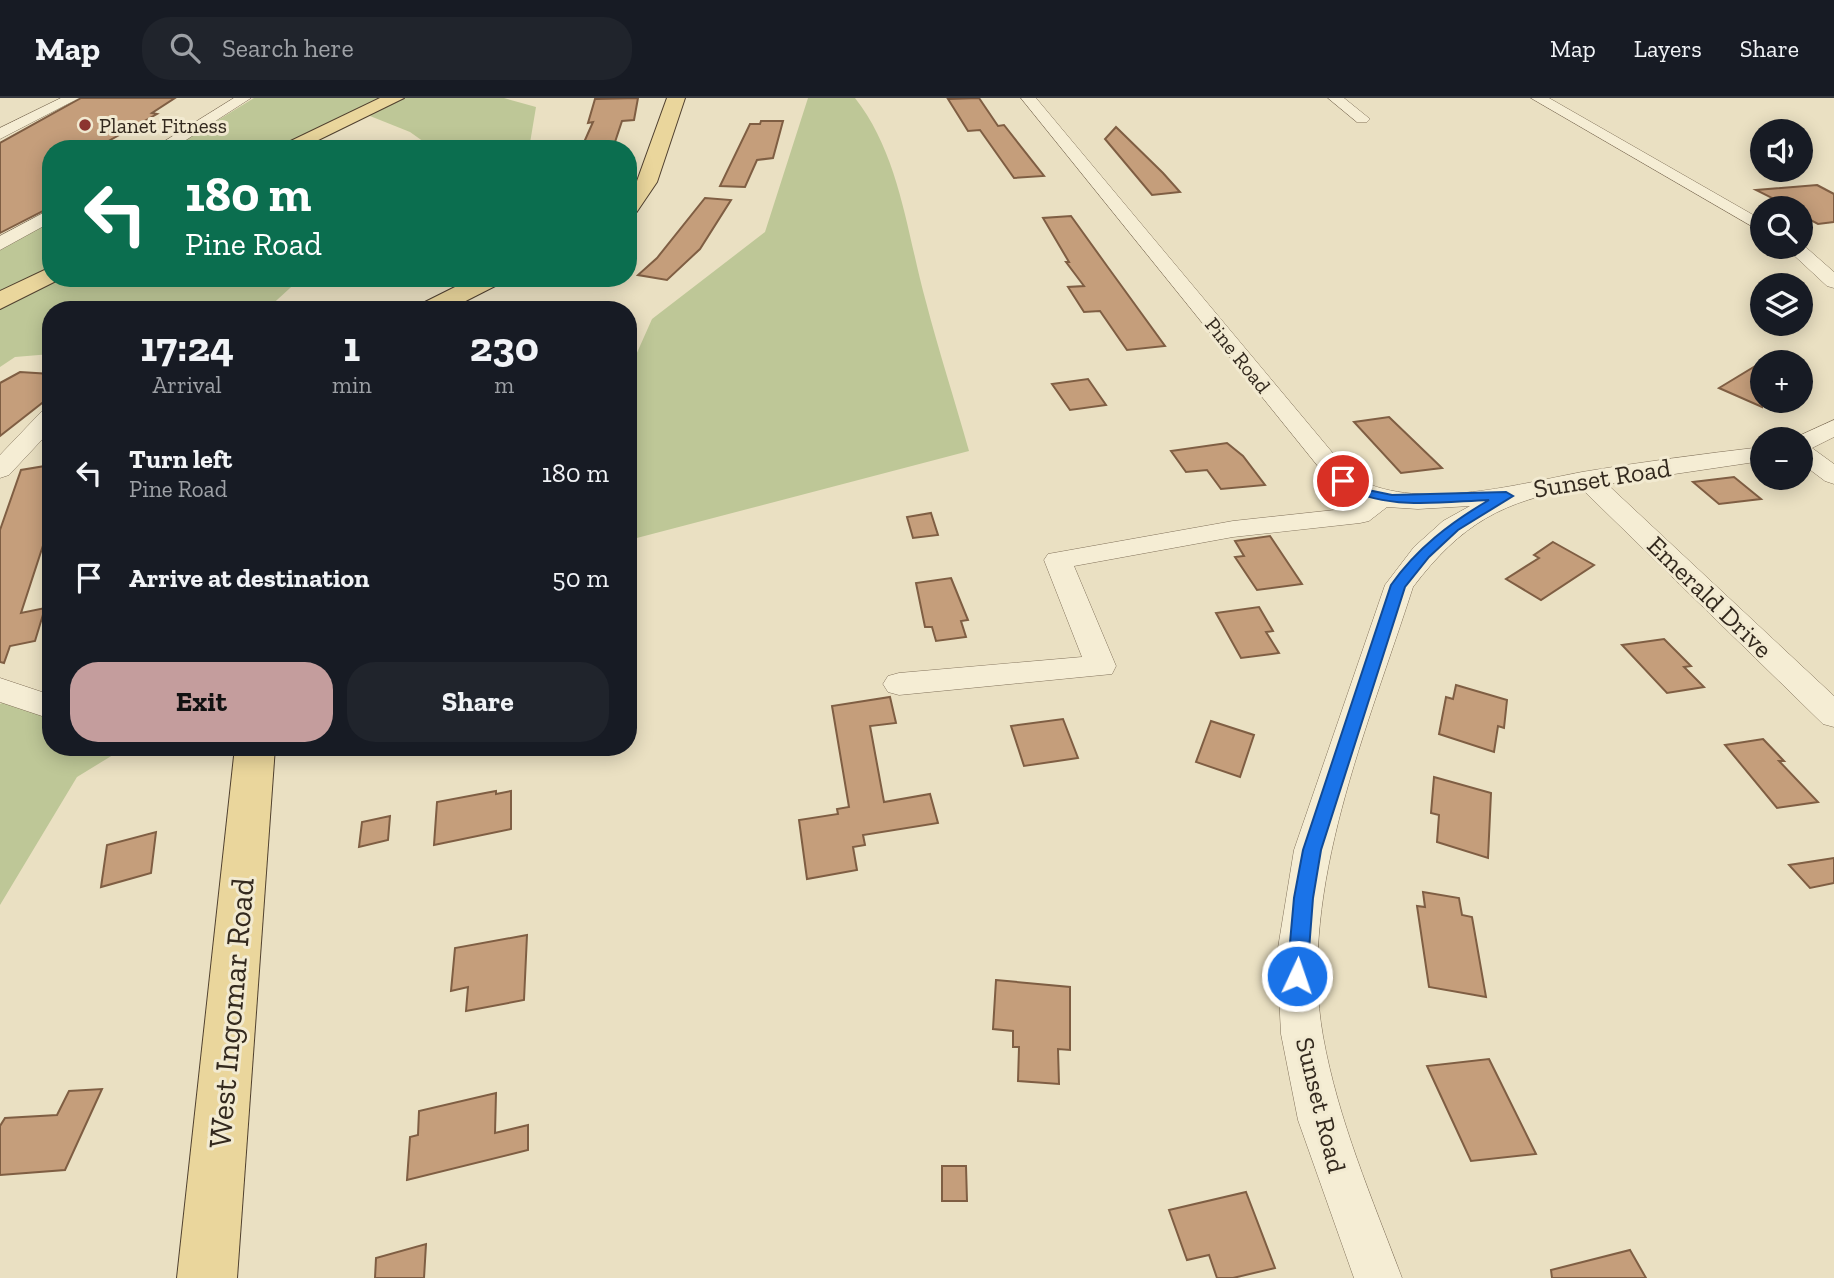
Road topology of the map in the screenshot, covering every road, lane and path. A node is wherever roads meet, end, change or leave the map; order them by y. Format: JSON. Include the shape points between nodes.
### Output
{"nodes":[{"id":1,"x":72,"y":98,"type":"edge"},
{"id":2,"x":244,"y":98,"type":"edge"},
{"id":3,"x":395,"y":98,"type":"edge"},
{"id":4,"x":676,"y":98,"type":"edge"},
{"id":5,"x":1028,"y":98,"type":"edge"},
{"id":6,"x":1335,"y":98,"type":"edge"},
{"id":7,"x":1538,"y":98,"type":"edge"},
{"id":8,"x":1362,"y":119,"type":"dead end"},
{"id":9,"x":0,"y":134,"type":"edge"},
{"id":10,"x":175,"y":140,"type":"edge"},
{"id":11,"x":304,"y":140,"type":"edge"},
{"id":12,"x":637,"y":196,"type":"edge"},
{"id":13,"x":42,"y":219,"type":"edge"},
{"id":14,"x":1750,"y":220,"type":"edge"},
{"id":15,"x":0,"y":244,"type":"edge"},
{"id":16,"x":1813,"y":257,"type":"edge"},
{"id":17,"x":1808,"y":259,"type":"edge"},
{"id":18,"x":1834,"y":266,"type":"edge"},
{"id":19,"x":42,"y":279,"type":"edge"},
{"id":20,"x":1834,"y":282,"type":"edge"},
{"id":21,"x":474,"y":287,"type":"edge"},
{"id":22,"x":0,"y":301,"type":"edge"},
{"id":23,"x":446,"y":301,"type":"edge"},
{"id":24,"x":42,"y":425,"type":"edge"},
{"id":25,"x":1834,"y":427,"type":"edge"},
{"id":26,"x":1813,"y":438,"type":"edge"},
{"id":27,"x":1750,"y":456,"type":"edge"},
{"id":28,"x":1813,"y":461,"type":"edge"},
{"id":29,"x":0,"y":470,"type":"edge"},
{"id":30,"x":1834,"y":476,"type":"edge"},
{"id":31,"x":1586,"y":479,"type":"junction"},
{"id":32,"x":1506,"y":496,"type":"junction"},
{"id":33,"x":1381,"y":498,"type":"junction"},
{"id":34,"x":899,"y":684,"type":"dead end"},
{"id":35,"x":0,"y":690,"type":"edge"},
{"id":36,"x":42,"y":704,"type":"edge"},
{"id":37,"x":1834,"y":715,"type":"edge"},
{"id":38,"x":254,"y":756,"type":"edge"},
{"id":39,"x":207,"y":1278,"type":"edge"},
{"id":40,"x":1378,"y":1278,"type":"edge"}],
"edges":[{"from":1,"to":9,"type":"street"},
{"from":2,"to":10,"type":"street"},
{"from":3,"to":11,"type":"main road"},
{"from":4,"to":12,"type":"main road","via":[[647,182]]},
{"from":5,"to":33,"type":"street","name":"Pine Road","via":[[1334,472],[1352,488]]},
{"from":6,"to":8,"type":"street"},
{"from":7,"to":14,"type":"street"},
{"from":13,"to":15,"type":"street"},
{"from":16,"to":18,"type":"street"},
{"from":17,"to":20,"type":"street"},
{"from":19,"to":22,"type":"main road"},
{"from":21,"to":23,"type":"main road"},
{"from":24,"to":29,"type":"street"},
{"from":25,"to":26,"type":"street"},
{"from":27,"to":31,"type":"street","name":"Sunset Road"},
{"from":28,"to":30,"type":"street"},
{"from":31,"to":32,"type":"street","name":"Sunset Road"},
{"from":31,"to":37,"type":"street","name":"Emerald Drive"},
{"from":32,"to":33,"type":"street","name":"Pine Road"},
{"from":32,"to":40,"type":"street","name":"Sunset Road","via":[[1453,527],[1399,585],[1312,850],[1306,883],[1297,954],[1302,1034],[1320,1120]]},
{"from":33,"to":34,"type":"street","via":[[1360,515],[1233,529],[1058,560],[1101,666]]},
{"from":35,"to":36,"type":"street"},
{"from":38,"to":39,"type":"main road","name":"West Ingomar Road"}]}
